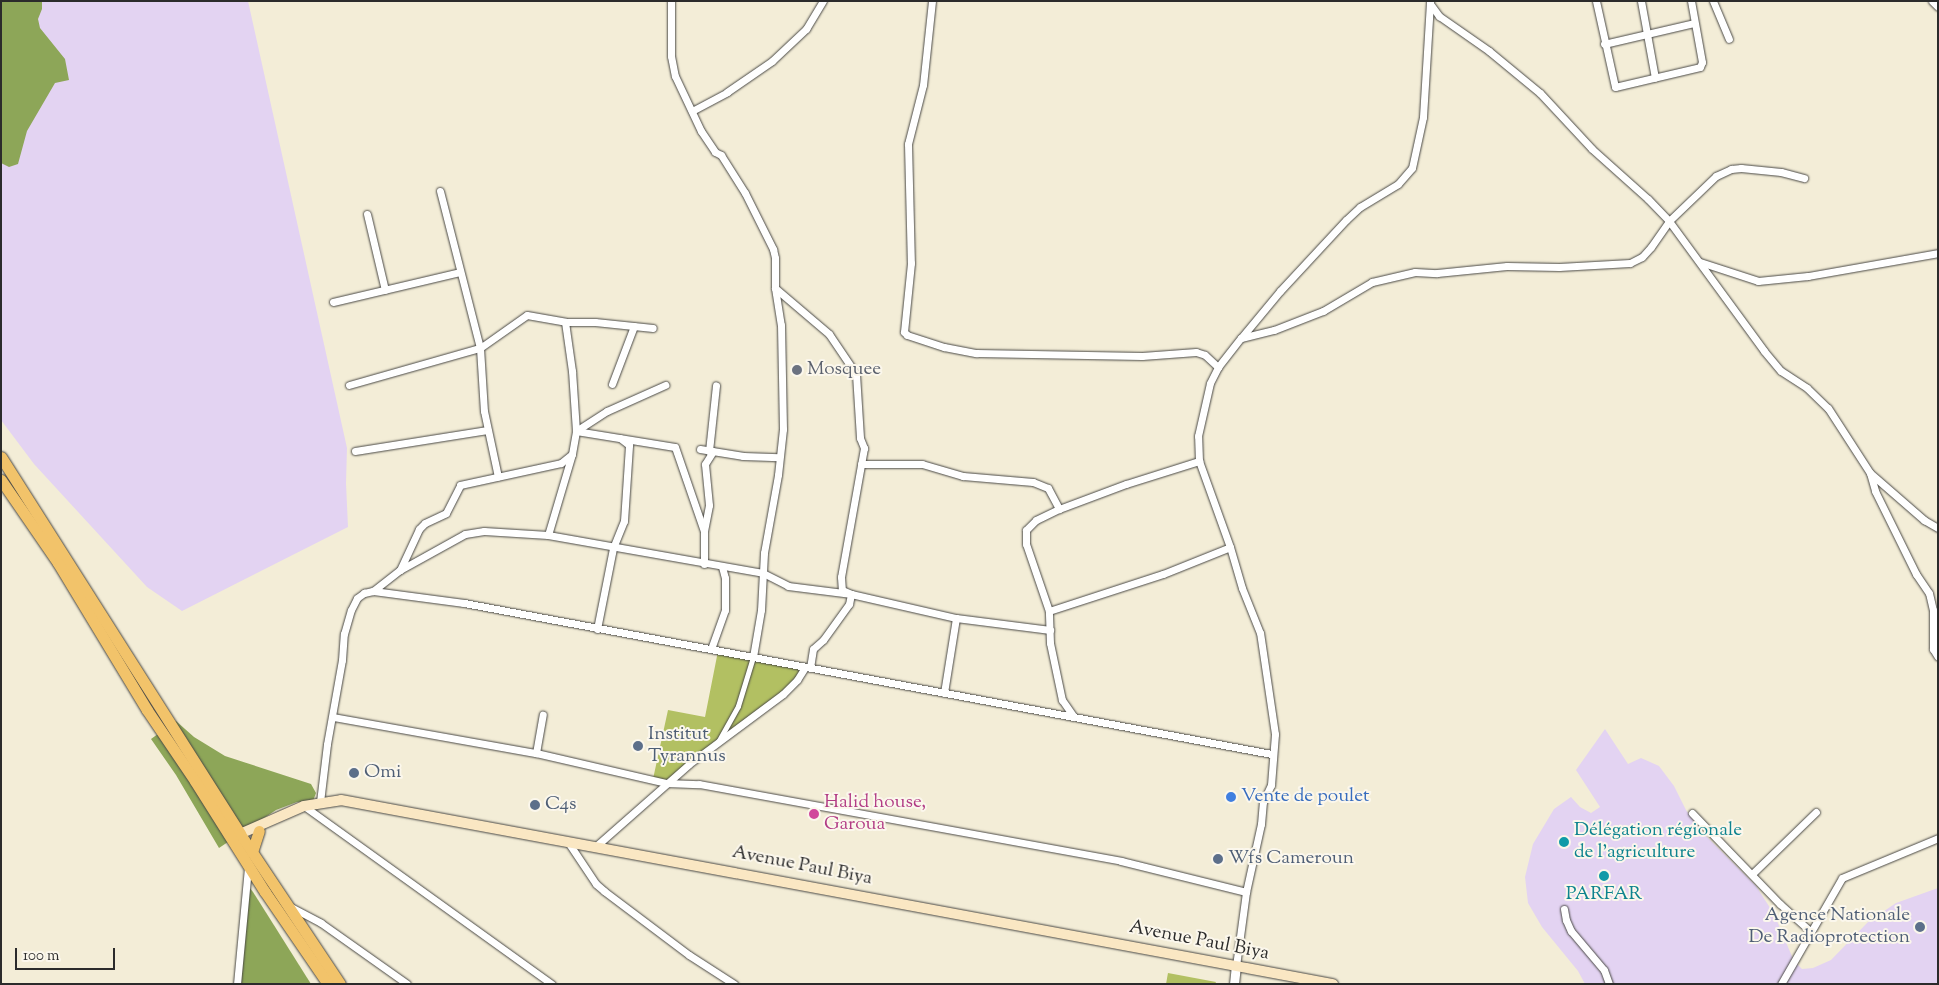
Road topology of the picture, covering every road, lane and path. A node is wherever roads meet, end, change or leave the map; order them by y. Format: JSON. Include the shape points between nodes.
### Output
{"nodes":[{"id":1,"x":671,"y":1,"type":"edge"},
{"id":2,"x":823,"y":1,"type":"edge"},
{"id":3,"x":932,"y":1,"type":"edge"},
{"id":4,"x":1596,"y":1,"type":"edge"},
{"id":5,"x":1641,"y":1,"type":"edge"},
{"id":6,"x":1691,"y":1,"type":"edge"},
{"id":7,"x":1713,"y":1,"type":"edge"},
{"id":8,"x":1932,"y":1,"type":"edge"},
{"id":9,"x":1429,"y":3,"type":"edge"},
{"id":10,"x":1938,"y":7,"type":"edge"},
{"id":11,"x":1694,"y":23,"type":"junction"},
{"id":12,"x":1647,"y":34,"type":"junction"},
{"id":13,"x":1730,"y":39,"type":"dead end"},
{"id":14,"x":1604,"y":44,"type":"junction"},
{"id":15,"x":1655,"y":78,"type":"junction"},
{"id":16,"x":692,"y":111,"type":"junction"},
{"id":17,"x":1804,"y":178,"type":"dead end"},
{"id":18,"x":440,"y":191,"type":"dead end"},
{"id":19,"x":367,"y":214,"type":"dead end"},
{"id":20,"x":1669,"y":221,"type":"junction"},
{"id":21,"x":1938,"y":253,"type":"edge"},
{"id":22,"x":1700,"y":262,"type":"junction"},
{"id":23,"x":460,"y":272,"type":"junction"},
{"id":24,"x":776,"y":288,"type":"junction"},
{"id":25,"x":385,"y":290,"type":"junction"},
{"id":26,"x":333,"y":302,"type":"dead end"},
{"id":27,"x":565,"y":322,"type":"junction"},
{"id":28,"x":634,"y":326,"type":"junction"},
{"id":29,"x":653,"y":328,"type":"dead end"},
{"id":30,"x":1240,"y":338,"type":"junction"},
{"id":31,"x":480,"y":348,"type":"junction"},
{"id":32,"x":1218,"y":367,"type":"junction"},
{"id":33,"x":612,"y":384,"type":"dead end"},
{"id":34,"x":349,"y":385,"type":"dead end"},
{"id":35,"x":665,"y":385,"type":"dead end"},
{"id":36,"x":716,"y":385,"type":"dead end"},
{"id":37,"x":487,"y":430,"type":"junction"},
{"id":38,"x":576,"y":431,"type":"junction"},
{"id":39,"x":618,"y":437,"type":"junction"},
{"id":40,"x":700,"y":450,"type":"dead end"},
{"id":41,"x":355,"y":451,"type":"dead end"},
{"id":42,"x":711,"y":451,"type":"junction"},
{"id":43,"x":572,"y":454,"type":"junction"},
{"id":44,"x":1,"y":457,"type":"edge"},
{"id":45,"x":779,"y":457,"type":"junction"},
{"id":46,"x":1199,"y":461,"type":"junction"},
{"id":47,"x":862,"y":464,"type":"junction"},
{"id":48,"x":1870,"y":473,"type":"junction"},
{"id":49,"x":498,"y":477,"type":"junction"},
{"id":50,"x":1,"y":480,"type":"edge"},
{"id":51,"x":1059,"y":509,"type":"junction"},
{"id":52,"x":1938,"y":528,"type":"edge"},
{"id":53,"x":704,"y":531,"type":"junction"},
{"id":54,"x":548,"y":536,"type":"junction"},
{"id":55,"x":1230,"y":547,"type":"junction"},
{"id":56,"x":613,"y":548,"type":"junction"},
{"id":57,"x":704,"y":564,"type":"junction"},
{"id":58,"x":722,"y":568,"type":"junction"},
{"id":59,"x":400,"y":570,"type":"junction"},
{"id":60,"x":763,"y":573,"type":"junction"},
{"id":61,"x":373,"y":591,"type":"junction"},
{"id":62,"x":852,"y":594,"type":"junction"},
{"id":63,"x":1049,"y":611,"type":"junction"},
{"id":64,"x":956,"y":618,"type":"junction"},
{"id":65,"x":1936,"y":628,"type":"edge"},
{"id":66,"x":597,"y":629,"type":"junction"},
{"id":67,"x":1050,"y":630,"type":"junction"},
{"id":68,"x":711,"y":649,"type":"junction"},
{"id":69,"x":753,"y":657,"type":"junction"},
{"id":70,"x":1938,"y":657,"type":"edge"},
{"id":71,"x":808,"y":667,"type":"junction"},
{"id":72,"x":944,"y":693,"type":"junction"},
{"id":73,"x":543,"y":715,"type":"dead end"},
{"id":74,"x":1074,"y":717,"type":"junction"},
{"id":75,"x":333,"y":718,"type":"junction"},
{"id":76,"x":717,"y":744,"type":"junction"},
{"id":77,"x":536,"y":753,"type":"junction"},
{"id":78,"x":1272,"y":754,"type":"junction"},
{"id":79,"x":666,"y":783,"type":"junction"},
{"id":80,"x":320,"y":802,"type":"junction"},
{"id":81,"x":304,"y":806,"type":"junction"},
{"id":82,"x":1816,"y":812,"type":"dead end"},
{"id":83,"x":1692,"y":813,"type":"dead end"},
{"id":84,"x":262,"y":827,"type":"junction"},
{"id":85,"x":1938,"y":838,"type":"edge"},
{"id":86,"x":238,"y":840,"type":"junction"},
{"id":87,"x":568,"y":842,"type":"junction"},
{"id":88,"x":595,"y":847,"type":"junction"},
{"id":89,"x":252,"y":852,"type":"junction"},
{"id":90,"x":248,"y":866,"type":"junction"},
{"id":91,"x":1752,"y":874,"type":"junction"},
{"id":92,"x":1246,"y":892,"type":"junction"},
{"id":93,"x":286,"y":905,"type":"junction"},
{"id":94,"x":1564,"y":908,"type":"dead end"},
{"id":95,"x":1810,"y":931,"type":"junction"},
{"id":96,"x":1236,"y":966,"type":"junction"},
{"id":97,"x":237,"y":984,"type":"edge"},
{"id":98,"x":328,"y":984,"type":"edge"},
{"id":99,"x":340,"y":984,"type":"edge"},
{"id":100,"x":407,"y":984,"type":"edge"},
{"id":101,"x":552,"y":984,"type":"edge"},
{"id":102,"x":734,"y":984,"type":"edge"},
{"id":103,"x":1234,"y":984,"type":"edge"},
{"id":104,"x":1333,"y":984,"type":"edge"},
{"id":105,"x":1609,"y":984,"type":"edge"},
{"id":106,"x":1781,"y":984,"type":"edge"}],
"edges":[{"from":1,"to":16,"type":"street","via":[[674,76]]},
{"from":2,"to":16,"type":"street","via":[[806,29],[772,61],[740,84]]},
{"from":3,"to":32,"type":"street","via":[[923,85],[908,144],[912,263],[904,332],[944,347],[976,353],[1142,356],[1196,352],[1205,354]]},
{"from":4,"to":14,"type":"street"},
{"from":5,"to":12,"type":"street"},
{"from":6,"to":11,"type":"street"},
{"from":7,"to":13,"type":"street"},
{"from":8,"to":10,"type":"street"},
{"from":9,"to":20,"type":"street","via":[[1439,16],[1540,93],[1592,149]]},
{"from":9,"to":30,"type":"street","via":[[1423,117],[1412,168],[1398,184],[1360,207],[1346,220]]},
{"from":11,"to":12,"type":"street"},
{"from":11,"to":15,"type":"street","via":[[1702,62],[1700,67]]},
{"from":12,"to":14,"type":"street"},
{"from":12,"to":15,"type":"street"},
{"from":14,"to":15,"type":"street","via":[[1613,87]]},
{"from":16,"to":24,"type":"street","via":[[715,152],[721,155],[744,193],[773,249]]},
{"from":17,"to":20,"type":"street","via":[[1756,169],[1731,169],[1716,176]]},
{"from":18,"to":23,"type":"street"},
{"from":19,"to":25,"type":"street"},
{"from":20,"to":22,"type":"street"},
{"from":20,"to":30,"type":"street","via":[[1642,257],[1630,263],[1415,272],[1372,282],[1323,311],[1274,330]]},
{"from":21,"to":22,"type":"street","via":[[1808,276],[1758,281]]},
{"from":22,"to":48,"type":"street","via":[[1781,371],[1807,388],[1828,408]]},
{"from":23,"to":25,"type":"street"},
{"from":23,"to":31,"type":"street"},
{"from":24,"to":45,"type":"street","via":[[781,335],[783,429]]},
{"from":24,"to":47,"type":"street","via":[[829,334],[856,374],[860,438],[864,448]]},
{"from":25,"to":26,"type":"street"},
{"from":27,"to":28,"type":"street"},
{"from":27,"to":31,"type":"street","via":[[528,315]]},
{"from":27,"to":38,"type":"street"},
{"from":28,"to":29,"type":"street"},
{"from":28,"to":33,"type":"street"},
{"from":30,"to":32,"type":"street"},
{"from":31,"to":34,"type":"street"},
{"from":31,"to":37,"type":"street"},
{"from":32,"to":46,"type":"street","via":[[1210,383],[1198,436]]},
{"from":35,"to":38,"type":"street","via":[[607,411]]},
{"from":36,"to":42,"type":"street"},
{"from":37,"to":41,"type":"street"},
{"from":37,"to":49,"type":"street"},
{"from":38,"to":39,"type":"street"},
{"from":38,"to":43,"type":"street"},
{"from":39,"to":53,"type":"street","via":[[675,447]]},
{"from":39,"to":56,"type":"street","via":[[630,445],[624,521]]},
{"from":40,"to":42,"type":"street"},
{"from":42,"to":45,"type":"street"},
{"from":42,"to":53,"type":"street","via":[[705,464],[709,513]]},
{"from":43,"to":49,"type":"street","via":[[561,462]]},
{"from":43,"to":54,"type":"street"},
{"from":44,"to":86,"type":"main road"},
{"from":45,"to":60,"type":"street"},
{"from":46,"to":51,"type":"street"},
{"from":46,"to":55,"type":"street"},
{"from":47,"to":51,"type":"street","via":[[922,464],[963,476],[1033,482],[1048,488]]},
{"from":47,"to":62,"type":"street","via":[[841,577],[842,590]]},
{"from":48,"to":52,"type":"street","via":[[1924,520]]},
{"from":48,"to":65,"type":"street","via":[[1875,491],[1916,574],[1929,593]]},
{"from":49,"to":59,"type":"street","via":[[457,488],[446,513],[419,529]]},
{"from":50,"to":86,"type":"main road","via":[[58,563],[147,710]]},
{"from":51,"to":63,"type":"street","via":[[1036,520],[1026,530],[1030,560]]},
{"from":53,"to":57,"type":"street"},
{"from":54,"to":56,"type":"street"},
{"from":54,"to":59,"type":"street","via":[[465,534]]},
{"from":55,"to":63,"type":"street","via":[[1163,574]]},
{"from":55,"to":78,"type":"street","via":[[1260,633],[1275,734]]},
{"from":56,"to":57,"type":"street"},
{"from":56,"to":66,"type":"street"},
{"from":57,"to":58,"type":"street"},
{"from":58,"to":60,"type":"street"},
{"from":58,"to":68,"type":"street","via":[[725,610]]},
{"from":59,"to":61,"type":"street"},
{"from":60,"to":62,"type":"street","via":[[788,586]]},
{"from":60,"to":69,"type":"street"},
{"from":61,"to":66,"type":"street"},
{"from":61,"to":75,"type":"street","via":[[357,598],[351,610],[344,634]]},
{"from":62,"to":64,"type":"street"},
{"from":62,"to":71,"type":"street","via":[[845,612],[813,649]]},
{"from":63,"to":67,"type":"street"},
{"from":64,"to":67,"type":"street"},
{"from":64,"to":72,"type":"street"},
{"from":65,"to":70,"type":"street","via":[[1933,649]]},
{"from":66,"to":68,"type":"street"},
{"from":67,"to":74,"type":"street","via":[[1062,700]]},
{"from":68,"to":69,"type":"street"},
{"from":69,"to":71,"type":"street"},
{"from":69,"to":76,"type":"street","via":[[738,706]]},
{"from":71,"to":72,"type":"street"},
{"from":71,"to":76,"type":"street","via":[[783,694]]},
{"from":72,"to":74,"type":"street"},
{"from":73,"to":77,"type":"street"},
{"from":74,"to":78,"type":"street"},
{"from":75,"to":77,"type":"street"},
{"from":75,"to":80,"type":"street"},
{"from":76,"to":79,"type":"street"},
{"from":77,"to":79,"type":"street"},
{"from":78,"to":92,"type":"street","via":[[1271,785],[1263,802]]},
{"from":79,"to":88,"type":"street"},
{"from":79,"to":92,"type":"street","via":[[699,784],[1102,858]]},
{"from":80,"to":81,"type":"main road","name":"Avenue Paul Biya"},
{"from":80,"to":87,"type":"main road","name":"Avenue Paul Biya","via":[[341,800]]},
{"from":81,"to":84,"type":"main road","name":"Avenue Paul Biya"},
{"from":81,"to":101,"type":"street"},
{"from":82,"to":91,"type":"street"},
{"from":83,"to":91,"type":"street"},
{"from":84,"to":86,"type":"main road","name":"Avenue Paul Biya"},
{"from":84,"to":89,"type":"main road"},
{"from":85,"to":95,"type":"street","via":[[1842,878]]},
{"from":86,"to":89,"type":"main road"},
{"from":86,"to":90,"type":"main road"},
{"from":87,"to":88,"type":"main road","name":"Avenue Paul Biya"},
{"from":87,"to":102,"type":"street","via":[[604,891],[689,955]]},
{"from":88,"to":96,"type":"main road","name":"Avenue Paul Biya"},
{"from":89,"to":93,"type":"main road"},
{"from":90,"to":97,"type":"street"},
{"from":90,"to":98,"type":"main road"},
{"from":91,"to":95,"type":"street"},
{"from":92,"to":96,"type":"street"},
{"from":93,"to":99,"type":"main road"},
{"from":93,"to":100,"type":"street","via":[[321,923]]},
{"from":94,"to":105,"type":"street","via":[[1571,931],[1604,970]]},
{"from":95,"to":106,"type":"street"},
{"from":96,"to":103,"type":"street"},
{"from":96,"to":104,"type":"main road","name":"Avenue Paul Biya"}]}
